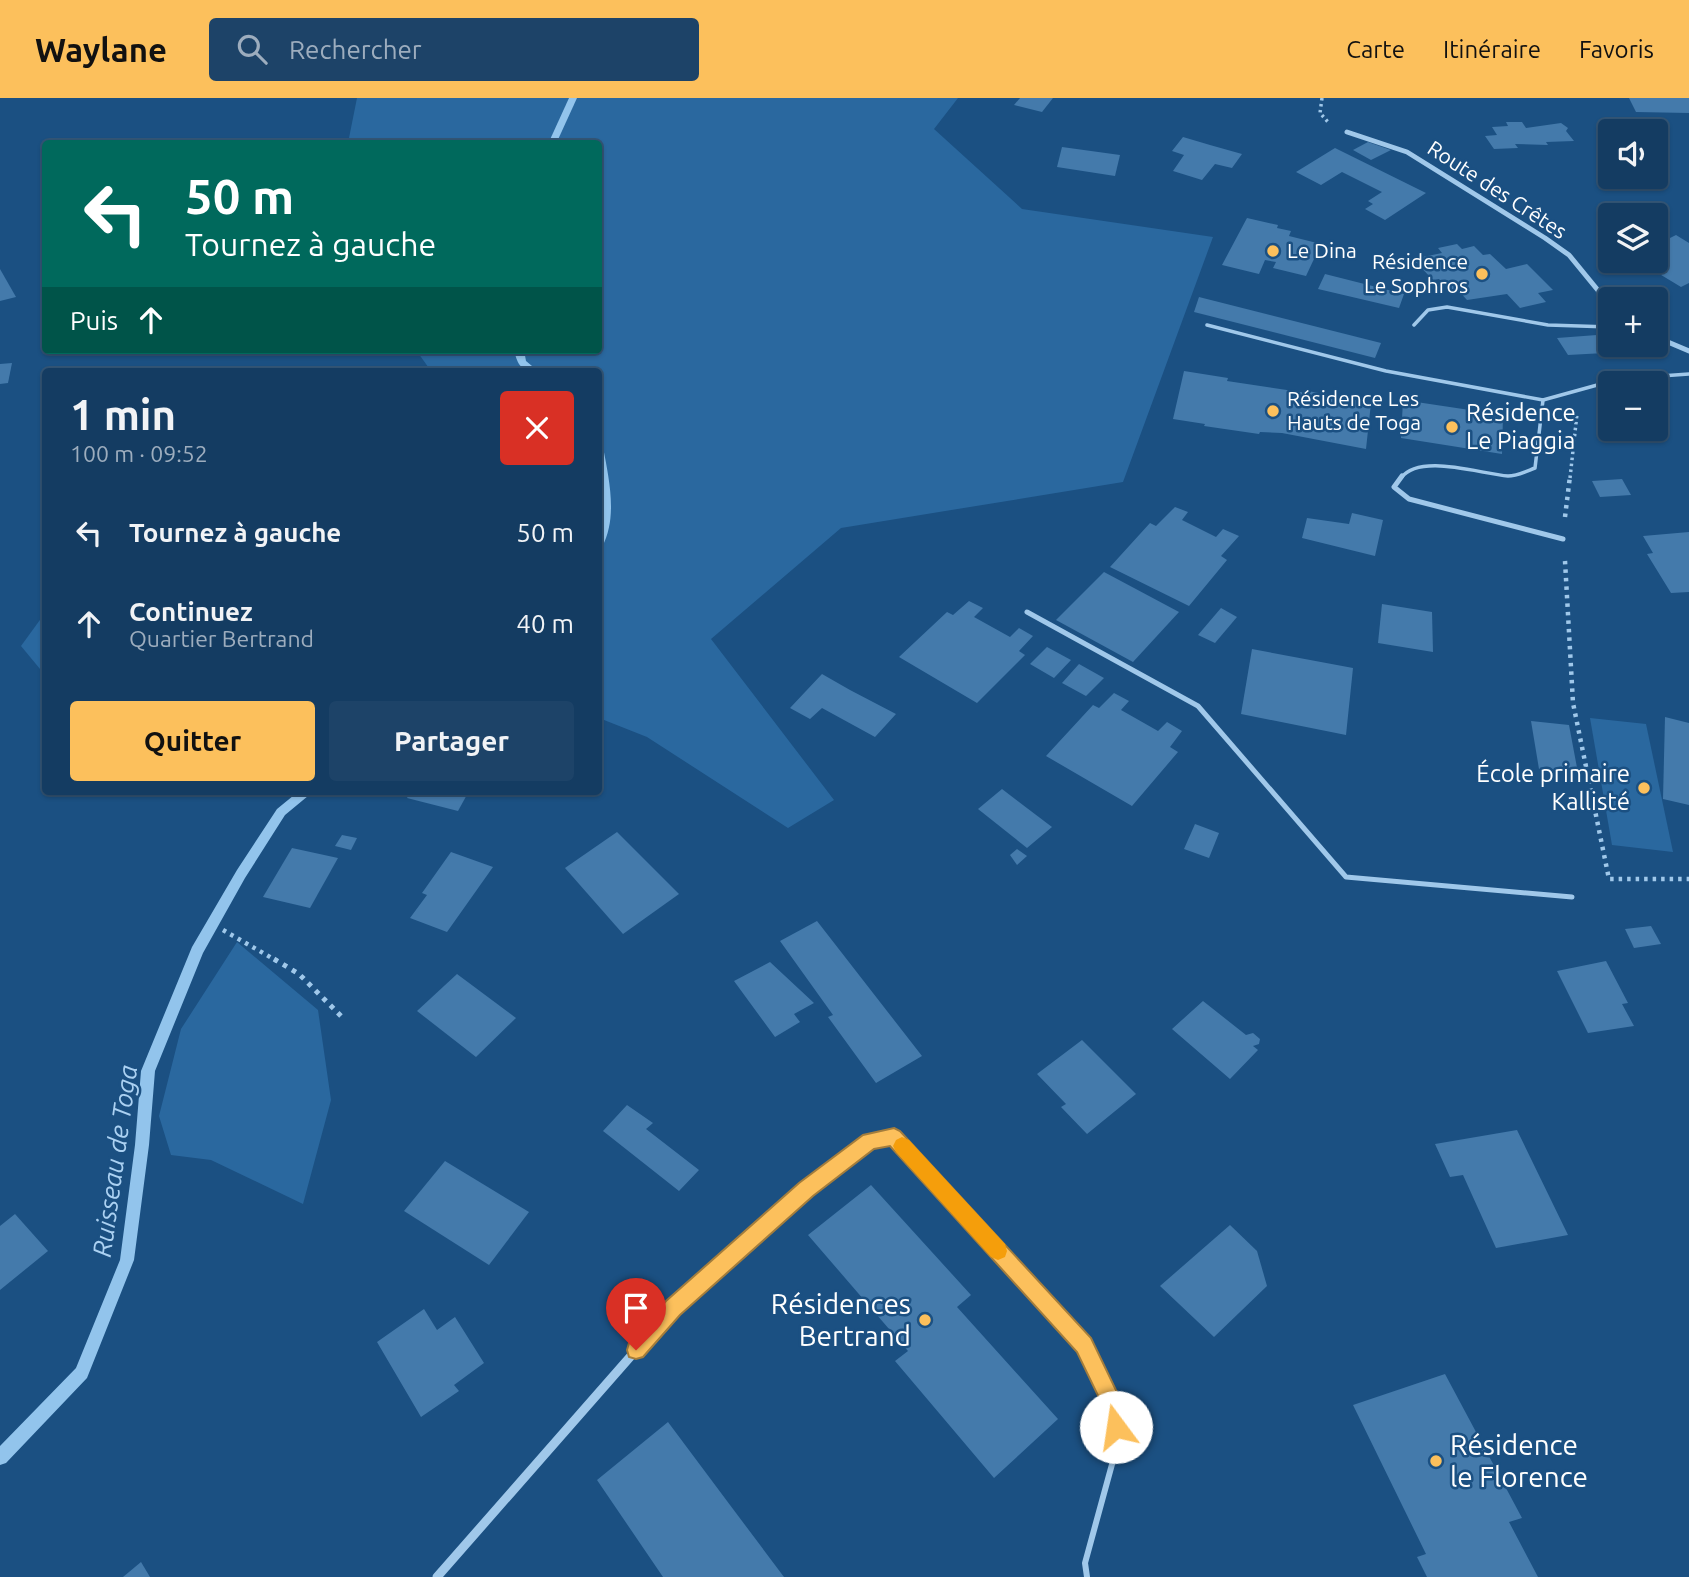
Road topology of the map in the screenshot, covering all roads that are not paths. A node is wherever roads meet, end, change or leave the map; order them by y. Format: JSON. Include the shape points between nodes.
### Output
{"nodes":[{"id":1,"x":1347,"y":132,"type":"dead end"},
{"id":2,"x":1598,"y":290,"type":"edge"},
{"id":3,"x":1207,"y":325,"type":"dead end"},
{"id":4,"x":1415,"y":325,"type":"dead end"},
{"id":5,"x":1598,"y":327,"type":"edge"},
{"id":6,"x":1668,"y":342,"type":"edge"},
{"id":7,"x":1689,"y":351,"type":"edge"},
{"id":8,"x":1689,"y":374,"type":"edge"},
{"id":9,"x":1543,"y":400,"type":"junction"},
{"id":10,"x":1563,"y":539,"type":"road end"},
{"id":11,"x":1027,"y":612,"type":"dead end"},
{"id":12,"x":1572,"y":897,"type":"dead end"},
{"id":13,"x":673,"y":1308,"type":"joint"},
{"id":14,"x":436,"y":1577,"type":"edge"},
{"id":15,"x":1087,"y":1577,"type":"edge"}],
"edges":[{"from":1,"to":2,"type":"street","name":"Route des Crêtes","via":[[1407,152],[1545,238],[1569,255]]},
{"from":3,"to":9,"type":"lane","via":[[1386,371]]},
{"from":4,"to":5,"type":"lane","via":[[1421,312],[1447,307],[1548,325]]},
{"from":6,"to":7,"type":"street"},
{"from":8,"to":9,"type":"lane","via":[[1619,379]]},
{"from":9,"to":10,"type":"lane","via":[[1535,468],[1511,476],[1424,465],[1407,470],[1394,487],[1409,499]]},
{"from":11,"to":12,"type":"lane","via":[[1198,706],[1346,877]]},
{"from":13,"to":14,"type":"street"},
{"from":13,"to":15,"type":"lane","via":[[806,1190],[870,1141],[894,1137],[1084,1345],[1115,1409],[1117,1446],[1085,1563]]}]}
